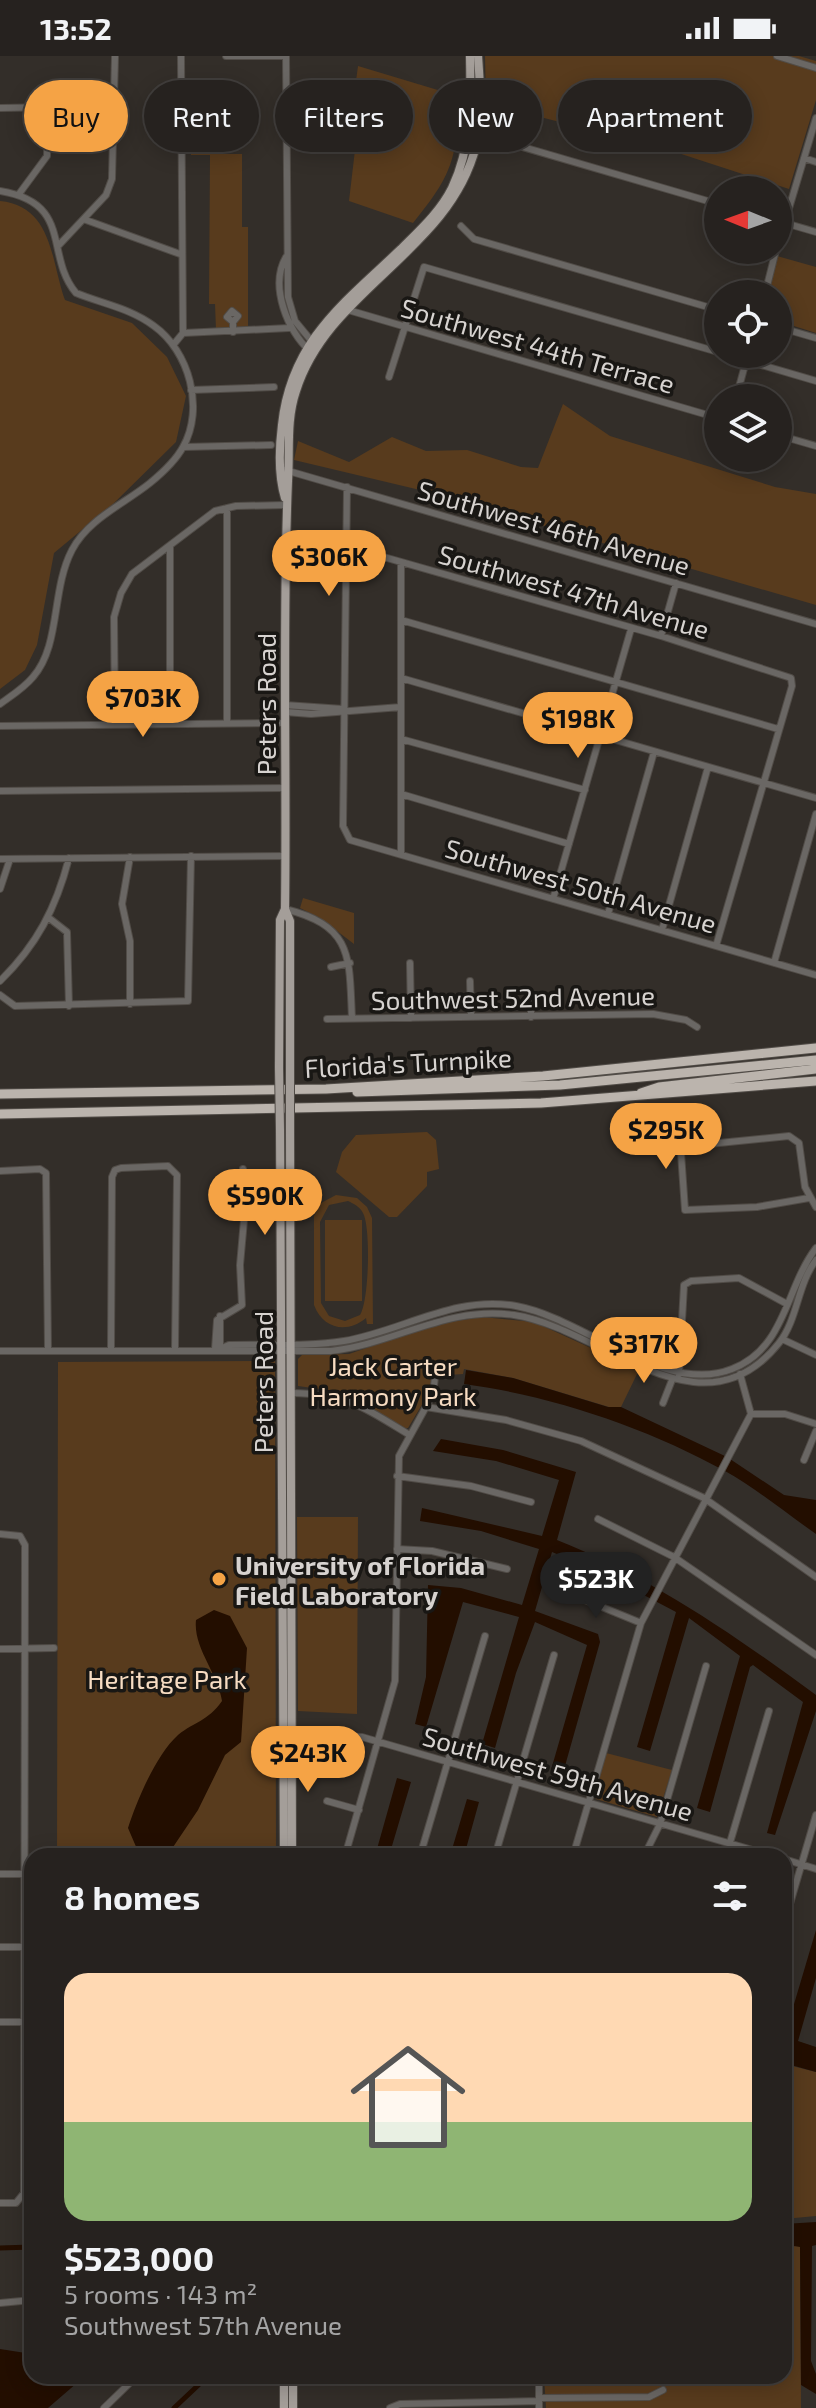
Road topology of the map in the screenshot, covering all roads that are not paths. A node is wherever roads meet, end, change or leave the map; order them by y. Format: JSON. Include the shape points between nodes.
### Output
{"nodes":[{"id":1,"x":115,"y":56,"type":"edge"},
{"id":2,"x":181,"y":56,"type":"edge"},
{"id":3,"x":226,"y":56,"type":"edge"},
{"id":4,"x":286,"y":56,"type":"edge"},
{"id":5,"x":470,"y":56,"type":"edge"},
{"id":6,"x":478,"y":56,"type":"edge"},
{"id":7,"x":777,"y":56,"type":"edge"},
{"id":8,"x":816,"y":68,"type":"edge"},
{"id":9,"x":115,"y":80,"type":"edge"},
{"id":10,"x":0,"y":108,"type":"edge"},
{"id":11,"x":24,"y":108,"type":"edge"},
{"id":12,"x":816,"y":118,"type":"edge"},
{"id":13,"x":47,"y":152,"type":"edge"},
{"id":14,"x":113,"y":152,"type":"edge"},
{"id":15,"x":540,"y":152,"type":"edge"},
{"id":16,"x":804,"y":158,"type":"junction"},
{"id":17,"x":816,"y":162,"type":"edge"},
{"id":18,"x":0,"y":191,"type":"edge"},
{"id":19,"x":792,"y":191,"type":"edge"},
{"id":20,"x":19,"y":194,"type":"junction"},
{"id":21,"x":704,"y":200,"type":"edge"},
{"id":22,"x":86,"y":220,"type":"junction"},
{"id":23,"x":792,"y":225,"type":"edge"},
{"id":24,"x":461,"y":226,"type":"dead end"},
{"id":25,"x":816,"y":232,"type":"edge"},
{"id":26,"x":59,"y":245,"type":"junction"},
{"id":27,"x":180,"y":254,"type":"junction"},
{"id":28,"x":286,"y":257,"type":"junction"},
{"id":29,"x":360,"y":287,"type":"junction"},
{"id":30,"x":704,"y":306,"type":"edge"},
{"id":31,"x":348,"y":310,"type":"junction"},
{"id":32,"x":233,"y":322,"type":"dead end"},
{"id":33,"x":406,"y":327,"type":"junction"},
{"id":34,"x":289,"y":328,"type":"junction"},
{"id":35,"x":792,"y":331,"type":"edge"},
{"id":36,"x":233,"y":332,"type":"junction"},
{"id":37,"x":183,"y":333,"type":"junction"},
{"id":38,"x":816,"y":338,"type":"edge"},
{"id":39,"x":174,"y":344,"type":"junction"},
{"id":40,"x":312,"y":347,"type":"junction"},
{"id":41,"x":704,"y":348,"type":"edge"},
{"id":42,"x":779,"y":368,"type":"edge"},
{"id":43,"x":389,"y":377,"type":"dead end"},
{"id":44,"x":816,"y":381,"type":"edge"},
{"id":45,"x":274,"y":387,"type":"dead end"},
{"id":46,"x":191,"y":390,"type":"junction"},
{"id":47,"x":704,"y":414,"type":"edge"},
{"id":48,"x":792,"y":439,"type":"edge"},
{"id":49,"x":271,"y":445,"type":"dead end"},
{"id":50,"x":816,"y":446,"type":"edge"},
{"id":51,"x":184,"y":447,"type":"junction"},
{"id":52,"x":284,"y":470,"type":"junction"},
{"id":53,"x":347,"y":487,"type":"junction"},
{"id":54,"x":285,"y":502,"type":"junction"},
{"id":55,"x":227,"y":508,"type":"junction"},
{"id":56,"x":345,"y":546,"type":"junction"},
{"id":57,"x":170,"y":547,"type":"junction"},
{"id":58,"x":401,"y":562,"type":"junction"},
{"id":59,"x":676,"y":583,"type":"junction"},
{"id":60,"x":401,"y":620,"type":"junction"},
{"id":61,"x":816,"y":624,"type":"edge"},
{"id":62,"x":631,"y":629,"type":"junction"},
{"id":63,"x":661,"y":636,"type":"junction"},
{"id":64,"x":401,"y":678,"type":"junction"},
{"id":65,"x":616,"y":683,"type":"junction"},
{"id":66,"x":0,"y":704,"type":"edge"},
{"id":67,"x":401,"y":707,"type":"junction"},
{"id":68,"x":285,"y":708,"type":"junction"},
{"id":69,"x":343,"y":709,"type":"junction"},
{"id":70,"x":227,"y":723,"type":"junction"},
{"id":71,"x":285,"y":723,"type":"junction"},
{"id":72,"x":115,"y":724,"type":"junction"},
{"id":73,"x":170,"y":724,"type":"junction"},
{"id":74,"x":0,"y":726,"type":"edge"},
{"id":75,"x":778,"y":729,"type":"junction"},
{"id":76,"x":600,"y":736,"type":"junction"},
{"id":77,"x":401,"y":739,"type":"junction"},
{"id":78,"x":654,"y":752,"type":"junction"},
{"id":79,"x":708,"y":767,"type":"junction"},
{"id":80,"x":763,"y":784,"type":"junction"},
{"id":81,"x":286,"y":788,"type":"junction"},
{"id":82,"x":585,"y":790,"type":"junction"},
{"id":83,"x":0,"y":791,"type":"edge"},
{"id":84,"x":401,"y":794,"type":"junction"},
{"id":85,"x":816,"y":798,"type":"edge"},
{"id":86,"x":816,"y":814,"type":"edge"},
{"id":87,"x":569,"y":844,"type":"junction"},
{"id":88,"x":401,"y":853,"type":"junction"},
{"id":89,"x":191,"y":856,"type":"junction"},
{"id":90,"x":286,"y":856,"type":"junction"},
{"id":91,"x":130,"y":857,"type":"junction"},
{"id":92,"x":69,"y":858,"type":"junction"},
{"id":93,"x":0,"y":859,"type":"edge"},
{"id":94,"x":10,"y":859,"type":"junction"},
{"id":95,"x":0,"y":889,"type":"edge"},
{"id":96,"x":553,"y":899,"type":"junction"},
{"id":97,"x":285,"y":909,"type":"junction"},
{"id":98,"x":608,"y":914,"type":"junction"},
{"id":99,"x":49,"y":918,"type":"junction"},
{"id":100,"x":662,"y":930,"type":"junction"},
{"id":101,"x":716,"y":946,"type":"junction"},
{"id":102,"x":350,"y":963,"type":"junction"},
{"id":103,"x":410,"y":963,"type":"dead end"},
{"id":104,"x":774,"y":963,"type":"junction"},
{"id":105,"x":331,"y":967,"type":"dead end"},
{"id":106,"x":816,"y":975,"type":"edge"},
{"id":107,"x":0,"y":981,"type":"edge"},
{"id":108,"x":470,"y":981,"type":"dead end"},
{"id":109,"x":0,"y":995,"type":"edge"},
{"id":110,"x":531,"y":999,"type":"dead end"},
{"id":111,"x":130,"y":1004,"type":"junction"},
{"id":112,"x":69,"y":1006,"type":"junction"},
{"id":113,"x":471,"y":1017,"type":"junction"},
{"id":114,"x":531,"y":1017,"type":"junction"},
{"id":115,"x":352,"y":1018,"type":"junction"},
{"id":116,"x":411,"y":1018,"type":"junction"},
{"id":117,"x":327,"y":1019,"type":"dead end"},
{"id":118,"x":697,"y":1027,"type":"dead end"},
{"id":119,"x":816,"y":1048,"type":"edge"},
{"id":120,"x":816,"y":1060,"type":"edge"},
{"id":121,"x":816,"y":1069,"type":"edge"},
{"id":122,"x":816,"y":1081,"type":"edge"},
{"id":123,"x":326,"y":1089,"type":"junction"},
{"id":124,"x":0,"y":1094,"type":"edge"},
{"id":125,"x":626,"y":1098,"type":"junction"},
{"id":126,"x":0,"y":1114,"type":"edge"},
{"id":127,"x":243,"y":1169,"type":"dead end"},
{"id":128,"x":0,"y":1171,"type":"edge"},
{"id":129,"x":809,"y":1198,"type":"junction"},
{"id":130,"x":816,"y":1207,"type":"edge"},
{"id":131,"x":816,"y":1248,"type":"edge"},
{"id":132,"x":816,"y":1260,"type":"edge"},
{"id":133,"x":787,"y":1304,"type":"junction"},
{"id":134,"x":778,"y":1338,"type":"junction"},
{"id":135,"x":286,"y":1347,"type":"junction"},
{"id":136,"x":175,"y":1349,"type":"junction"},
{"id":137,"x":218,"y":1349,"type":"junction"},
{"id":138,"x":48,"y":1350,"type":"junction"},
{"id":139,"x":111,"y":1350,"type":"junction"},
{"id":140,"x":0,"y":1351,"type":"edge"},
{"id":141,"x":816,"y":1355,"type":"edge"},
{"id":142,"x":738,"y":1371,"type":"junction"},
{"id":143,"x":435,"y":1377,"type":"dead end"},
{"id":144,"x":676,"y":1379,"type":"junction"},
{"id":145,"x":291,"y":1393,"type":"junction"},
{"id":146,"x":663,"y":1403,"type":"dead end"},
{"id":147,"x":426,"y":1407,"type":"junction"},
{"id":148,"x":751,"y":1414,"type":"junction"},
{"id":149,"x":816,"y":1424,"type":"edge"},
{"id":150,"x":816,"y":1431,"type":"edge"},
{"id":151,"x":408,"y":1434,"type":"junction"},
{"id":152,"x":804,"y":1460,"type":"dead end"},
{"id":153,"x":397,"y":1476,"type":"junction"},
{"id":154,"x":704,"y":1498,"type":"junction"},
{"id":155,"x":531,"y":1502,"type":"dead end"},
{"id":156,"x":598,"y":1519,"type":"dead end"},
{"id":157,"x":0,"y":1534,"type":"edge"},
{"id":158,"x":397,"y":1549,"type":"junction"},
{"id":159,"x":674,"y":1557,"type":"junction"},
{"id":160,"x":507,"y":1569,"type":"dead end"},
{"id":161,"x":816,"y":1577,"type":"edge"},
{"id":162,"x":563,"y":1591,"type":"dead end"},
{"id":163,"x":641,"y":1623,"type":"junction"},
{"id":164,"x":485,"y":1636,"type":"dead end"},
{"id":165,"x":54,"y":1648,"type":"dead end"},
{"id":166,"x":0,"y":1649,"type":"edge"},
{"id":167,"x":24,"y":1649,"type":"junction"},
{"id":168,"x":554,"y":1655,"type":"dead end"},
{"id":169,"x":816,"y":1655,"type":"edge"},
{"id":170,"x":706,"y":1666,"type":"dead end"},
{"id":171,"x":769,"y":1711,"type":"dead end"},
{"id":172,"x":288,"y":1733,"type":"junction"},
{"id":173,"x":378,"y":1742,"type":"junction"},
{"id":174,"x":447,"y":1761,"type":"junction"},
{"id":175,"x":518,"y":1781,"type":"junction"},
{"id":176,"x":327,"y":1801,"type":"dead end"},
{"id":177,"x":588,"y":1803,"type":"junction"},
{"id":178,"x":359,"y":1810,"type":"junction"},
{"id":179,"x":816,"y":1815,"type":"edge"},
{"id":180,"x":660,"y":1824,"type":"junction"},
{"id":181,"x":730,"y":1843,"type":"junction"},
{"id":182,"x":284,"y":1848,"type":"edge"},
{"id":183,"x":292,"y":1848,"type":"edge"},
{"id":184,"x":347,"y":1848,"type":"edge"},
{"id":185,"x":422,"y":1848,"type":"edge"},
{"id":186,"x":497,"y":1848,"type":"edge"},
{"id":187,"x":575,"y":1848,"type":"edge"},
{"id":188,"x":648,"y":1848,"type":"edge"},
{"id":189,"x":728,"y":1848,"type":"edge"},
{"id":190,"x":747,"y":1848,"type":"edge"},
{"id":191,"x":792,"y":1861,"type":"edge"},
{"id":192,"x":801,"y":1864,"type":"junction"},
{"id":193,"x":816,"y":1869,"type":"edge"},
{"id":194,"x":0,"y":1874,"type":"edge"},
{"id":195,"x":23,"y":1874,"type":"junction"},
{"id":196,"x":792,"y":1896,"type":"edge"},
{"id":197,"x":0,"y":1947,"type":"edge"},
{"id":198,"x":24,"y":1947,"type":"joint"},
{"id":199,"x":0,"y":2022,"type":"edge"},
{"id":200,"x":24,"y":2022,"type":"edge"},
{"id":201,"x":24,"y":2066,"type":"edge"},
{"id":202,"x":0,"y":2203,"type":"edge"},
{"id":203,"x":24,"y":2301,"type":"edge"},
{"id":204,"x":0,"y":2303,"type":"edge"},
{"id":205,"x":129,"y":2384,"type":"edge"},
{"id":206,"x":284,"y":2384,"type":"edge"},
{"id":207,"x":293,"y":2384,"type":"edge"},
{"id":208,"x":663,"y":2390,"type":"dead end"},
{"id":209,"x":539,"y":2402,"type":"edge"},
{"id":210,"x":104,"y":2408,"type":"edge"},
{"id":211,"x":284,"y":2408,"type":"edge"},
{"id":212,"x":293,"y":2408,"type":"edge"},
{"id":213,"x":390,"y":2408,"type":"edge"}],
"edges":[{"from":1,"to":9,"type":"street"},
{"from":2,"to":27,"type":"street"},
{"from":3,"to":4,"type":"street"},
{"from":4,"to":28,"type":"street"},
{"from":5,"to":29,"type":"main road","via":[[470,125],[451,189],[423,228]]},
{"from":6,"to":31,"type":"main road","via":[[478,132],[466,177],[431,229]]},
{"from":7,"to":8,"type":"street"},
{"from":10,"to":11,"type":"street"},
{"from":12,"to":16,"type":"street"},
{"from":13,"to":20,"type":"street"},
{"from":14,"to":22,"type":"street","via":[[106,195]]},
{"from":15,"to":21,"type":"street"},
{"from":16,"to":17,"type":"street"},
{"from":16,"to":19,"type":"street"},
{"from":18,"to":20,"type":"street"},
{"from":20,"to":26,"type":"street","via":[[49,219]]},
{"from":22,"to":26,"type":"street"},
{"from":22,"to":27,"type":"street"},
{"from":23,"to":25,"type":"street"},
{"from":24,"to":30,"type":"street","via":[[474,239]]},
{"from":26,"to":39,"type":"street","via":[[61,269],[76,293],[127,310]]},
{"from":27,"to":37,"type":"street"},
{"from":28,"to":34,"type":"street","via":[[282,299]]},
{"from":28,"to":40,"type":"street","via":[[291,312]]},
{"from":29,"to":31,"type":"main road"},
{"from":29,"to":40,"type":"main road"},
{"from":31,"to":33,"type":"street","name":"Southwest 44th Terrace"},
{"from":31,"to":40,"type":"main road"},
{"from":32,"to":36,"type":"street"},
{"from":33,"to":41,"type":"street","via":[[424,267]]},
{"from":33,"to":43,"type":"street"},
{"from":33,"to":47,"type":"street","name":"Southwest 44th Terrace"},
{"from":34,"to":36,"type":"street"},
{"from":34,"to":40,"type":"street"},
{"from":35,"to":38,"type":"street"},
{"from":36,"to":37,"type":"street"},
{"from":37,"to":39,"type":"street"},
{"from":39,"to":46,"type":"street"},
{"from":40,"to":52,"type":"main road","name":"Peters Road","via":[[291,410]]},
{"from":42,"to":44,"type":"street"},
{"from":45,"to":46,"type":"street"},
{"from":46,"to":51,"type":"street"},
{"from":48,"to":50,"type":"street"},
{"from":49,"to":51,"type":"street"},
{"from":51,"to":66,"type":"street","via":[[152,482],[106,512],[72,548],[59,582],[44,661],[34,677]]},
{"from":52,"to":53,"type":"street","name":"Southwest 46th Avenue"},
{"from":52,"to":54,"type":"main road","name":"Peters Road"},
{"from":53,"to":56,"type":"street"},
{"from":53,"to":59,"type":"street","name":"Southwest 46th Avenue"},
{"from":54,"to":55,"type":"street"},
{"from":54,"to":68,"type":"main road","name":"Peters Road"},
{"from":55,"to":57,"type":"street","via":[[215,511]]},
{"from":55,"to":70,"type":"street"},
{"from":56,"to":58,"type":"street","name":"Southwest 47th Avenue"},
{"from":56,"to":69,"type":"street"},
{"from":57,"to":72,"type":"street","via":[[148,559],[121,593],[114,617]]},
{"from":57,"to":73,"type":"street"},
{"from":58,"to":60,"type":"street"},
{"from":58,"to":62,"type":"street","name":"Southwest 47th Avenue"},
{"from":59,"to":61,"type":"street","name":"Southwest 46th Avenue"},
{"from":59,"to":63,"type":"street"},
{"from":60,"to":64,"type":"street"},
{"from":60,"to":65,"type":"street"},
{"from":62,"to":63,"type":"street","name":"Southwest 47th Avenue"},
{"from":62,"to":65,"type":"street"},
{"from":63,"to":75,"type":"street","name":"Southwest 47th Avenue","via":[[791,678]]},
{"from":64,"to":67,"type":"street"},
{"from":64,"to":76,"type":"street"},
{"from":65,"to":75,"type":"street"},
{"from":65,"to":76,"type":"street"},
{"from":67,"to":69,"type":"street"},
{"from":67,"to":77,"type":"street"},
{"from":68,"to":69,"type":"street","via":[[311,714]]},
{"from":68,"to":71,"type":"main road","name":"Peters Road"},
{"from":69,"to":88,"type":"street","name":"Southwest 50th Avenue","via":[[343,826],[350,840]]},
{"from":70,"to":71,"type":"street"},
{"from":70,"to":73,"type":"street"},
{"from":71,"to":81,"type":"main road","name":"Peters Road"},
{"from":72,"to":73,"type":"street"},
{"from":72,"to":74,"type":"street"},
{"from":75,"to":80,"type":"street"},
{"from":76,"to":78,"type":"street"},
{"from":76,"to":82,"type":"street"},
{"from":77,"to":82,"type":"street"},
{"from":77,"to":84,"type":"street"},
{"from":78,"to":79,"type":"street"},
{"from":78,"to":98,"type":"street"},
{"from":79,"to":80,"type":"street"},
{"from":79,"to":100,"type":"street"},
{"from":80,"to":85,"type":"street"},
{"from":80,"to":101,"type":"street"},
{"from":81,"to":83,"type":"street"},
{"from":81,"to":90,"type":"main road","name":"Peters Road"},
{"from":82,"to":87,"type":"street"},
{"from":84,"to":87,"type":"street"},
{"from":84,"to":88,"type":"street"},
{"from":86,"to":104,"type":"street"},
{"from":87,"to":96,"type":"street"},
{"from":88,"to":96,"type":"street","name":"Southwest 50th Avenue"},
{"from":89,"to":90,"type":"street"},
{"from":89,"to":91,"type":"street"},
{"from":89,"to":111,"type":"street","via":[[191,997]]},
{"from":90,"to":97,"type":"main road","name":"Peters Road"},
{"from":91,"to":92,"type":"street"},
{"from":91,"to":111,"type":"street","via":[[122,904],[130,941]]},
{"from":92,"to":94,"type":"street"},
{"from":92,"to":99,"type":"street"},
{"from":93,"to":94,"type":"street"},
{"from":94,"to":95,"type":"street"},
{"from":96,"to":98,"type":"street","name":"Southwest 50th Avenue"},
{"from":97,"to":102,"type":"street","via":[[322,921],[341,939]]},
{"from":97,"to":135,"type":"main road","name":"Peters Road","bridge":true,"via":[[290,921]]},
{"from":97,"to":135,"type":"main road","name":"Peters Road","bridge":true,"via":[[280,920],[279,1068]]},
{"from":98,"to":100,"type":"street","name":"Southwest 50th Avenue"},
{"from":99,"to":107,"type":"street"},
{"from":99,"to":112,"type":"street","via":[[67,932]]},
{"from":100,"to":101,"type":"street","name":"Southwest 50th Avenue"},
{"from":101,"to":104,"type":"street","name":"Southwest 50th Avenue"},
{"from":102,"to":105,"type":"street"},
{"from":102,"to":115,"type":"street"},
{"from":103,"to":116,"type":"street"},
{"from":104,"to":106,"type":"street","name":"Southwest 50th Avenue"},
{"from":108,"to":113,"type":"street"},
{"from":109,"to":112,"type":"street","via":[[15,1006]]},
{"from":110,"to":114,"type":"street"},
{"from":111,"to":112,"type":"street"},
{"from":113,"to":114,"type":"street","name":"Southwest 52nd Avenue"},
{"from":113,"to":116,"type":"street","name":"Southwest 52nd Avenue"},
{"from":114,"to":118,"type":"street","name":"Southwest 52nd Avenue","via":[[653,1014]]},
{"from":115,"to":116,"type":"street","name":"Southwest 52nd Avenue"},
{"from":115,"to":117,"type":"street","name":"Southwest 52nd Avenue"},
{"from":119,"to":123,"type":"highway","name":"Florida's Turnpike","via":[[543,1076]]},
{"from":120,"to":123,"type":"highway","via":[[560,1085],[374,1094]]},
{"from":121,"to":125,"type":"highway","via":[[659,1087]]},
{"from":122,"to":125,"type":"highway","name":"Florida's Turnpike"},
{"from":123,"to":124,"type":"highway","name":"Florida's Turnpike"},
{"from":125,"to":126,"type":"highway","name":"Florida's Turnpike"},
{"from":127,"to":137,"type":"street","via":[[247,1186],[242,1305],[220,1316]]},
{"from":128,"to":138,"type":"street","via":[[46,1173]]},
{"from":129,"to":129,"type":"street","via":[[796,1139],[789,1136],[684,1148],[685,1210]]},
{"from":129,"to":130,"type":"street"},
{"from":131,"to":133,"type":"street"},
{"from":132,"to":134,"type":"street"},
{"from":133,"to":134,"type":"street"},
{"from":133,"to":144,"type":"street","via":[[739,1278],[684,1285]]},
{"from":134,"to":141,"type":"street"},
{"from":134,"to":142,"type":"street"},
{"from":135,"to":137,"type":"street"},
{"from":135,"to":144,"type":"street","via":[[343,1341],[435,1312],[503,1304],[558,1318]]},
{"from":135,"to":145,"type":"main road","name":"Peters Road"},
{"from":135,"to":172,"type":"main road","name":"Peters Road"},
{"from":136,"to":137,"type":"street"},
{"from":136,"to":139,"type":"street"},
{"from":136,"to":139,"type":"street","via":[[174,1169],[168,1166],[115,1170],[112,1177]]},
{"from":138,"to":139,"type":"street"},
{"from":138,"to":140,"type":"street"},
{"from":142,"to":144,"type":"street"},
{"from":142,"to":148,"type":"street"},
{"from":143,"to":147,"type":"street"},
{"from":144,"to":146,"type":"street"},
{"from":145,"to":151,"type":"street","via":[[345,1398]]},
{"from":145,"to":172,"type":"main road","name":"Peters Road"},
{"from":147,"to":151,"type":"street"},
{"from":147,"to":154,"type":"street","via":[[506,1420],[581,1441]]},
{"from":148,"to":149,"type":"street","via":[[785,1414]]},
{"from":148,"to":154,"type":"street"},
{"from":150,"to":152,"type":"street"},
{"from":151,"to":153,"type":"street"},
{"from":153,"to":155,"type":"street","via":[[471,1486]]},
{"from":153,"to":158,"type":"street"},
{"from":154,"to":159,"type":"street"},
{"from":154,"to":161,"type":"street"},
{"from":156,"to":159,"type":"street"},
{"from":157,"to":167,"type":"street","via":[[20,1536],[25,1545]]},
{"from":158,"to":160,"type":"street","via":[[432,1551]]},
{"from":158,"to":173,"type":"street","via":[[396,1668]]},
{"from":159,"to":163,"type":"street"},
{"from":159,"to":169,"type":"street"},
{"from":162,"to":163,"type":"street"},
{"from":163,"to":177,"type":"street"},
{"from":164,"to":174,"type":"street"},
{"from":165,"to":167,"type":"street"},
{"from":166,"to":167,"type":"street"},
{"from":167,"to":195,"type":"street"},
{"from":168,"to":175,"type":"street"},
{"from":170,"to":180,"type":"street"},
{"from":171,"to":181,"type":"street"},
{"from":172,"to":173,"type":"street","name":"Southwest 59th Avenue","via":[[338,1733]]},
{"from":172,"to":182,"type":"main road","name":"Peters Road"},
{"from":172,"to":183,"type":"main road","name":"Peters Road"},
{"from":173,"to":174,"type":"street","name":"Southwest 59th Avenue"},
{"from":173,"to":178,"type":"street"},
{"from":174,"to":175,"type":"street","name":"Southwest 59th Avenue"},
{"from":174,"to":185,"type":"street"},
{"from":175,"to":177,"type":"street","name":"Southwest 59th Avenue"},
{"from":175,"to":186,"type":"street"},
{"from":176,"to":178,"type":"street"},
{"from":177,"to":180,"type":"street","name":"Southwest 59th Avenue"},
{"from":177,"to":187,"type":"street"},
{"from":178,"to":184,"type":"street"},
{"from":179,"to":192,"type":"street"},
{"from":180,"to":181,"type":"street","name":"Southwest 59th Avenue"},
{"from":180,"to":188,"type":"street"},
{"from":181,"to":189,"type":"street"},
{"from":181,"to":190,"type":"street","name":"Southwest 59th Avenue"},
{"from":191,"to":192,"type":"street"},
{"from":192,"to":193,"type":"street"},
{"from":192,"to":196,"type":"street"},
{"from":194,"to":195,"type":"street"},
{"from":195,"to":198,"type":"street"},
{"from":197,"to":198,"type":"street"},
{"from":199,"to":200,"type":"street"},
{"from":201,"to":202,"type":"street","via":[[21,2200]]},
{"from":203,"to":204,"type":"street"},
{"from":205,"to":210,"type":"street"},
{"from":206,"to":211,"type":"main road"},
{"from":207,"to":212,"type":"main road"},
{"from":208,"to":209,"type":"street","via":[[649,2397]]},
{"from":209,"to":213,"type":"street"}]}
